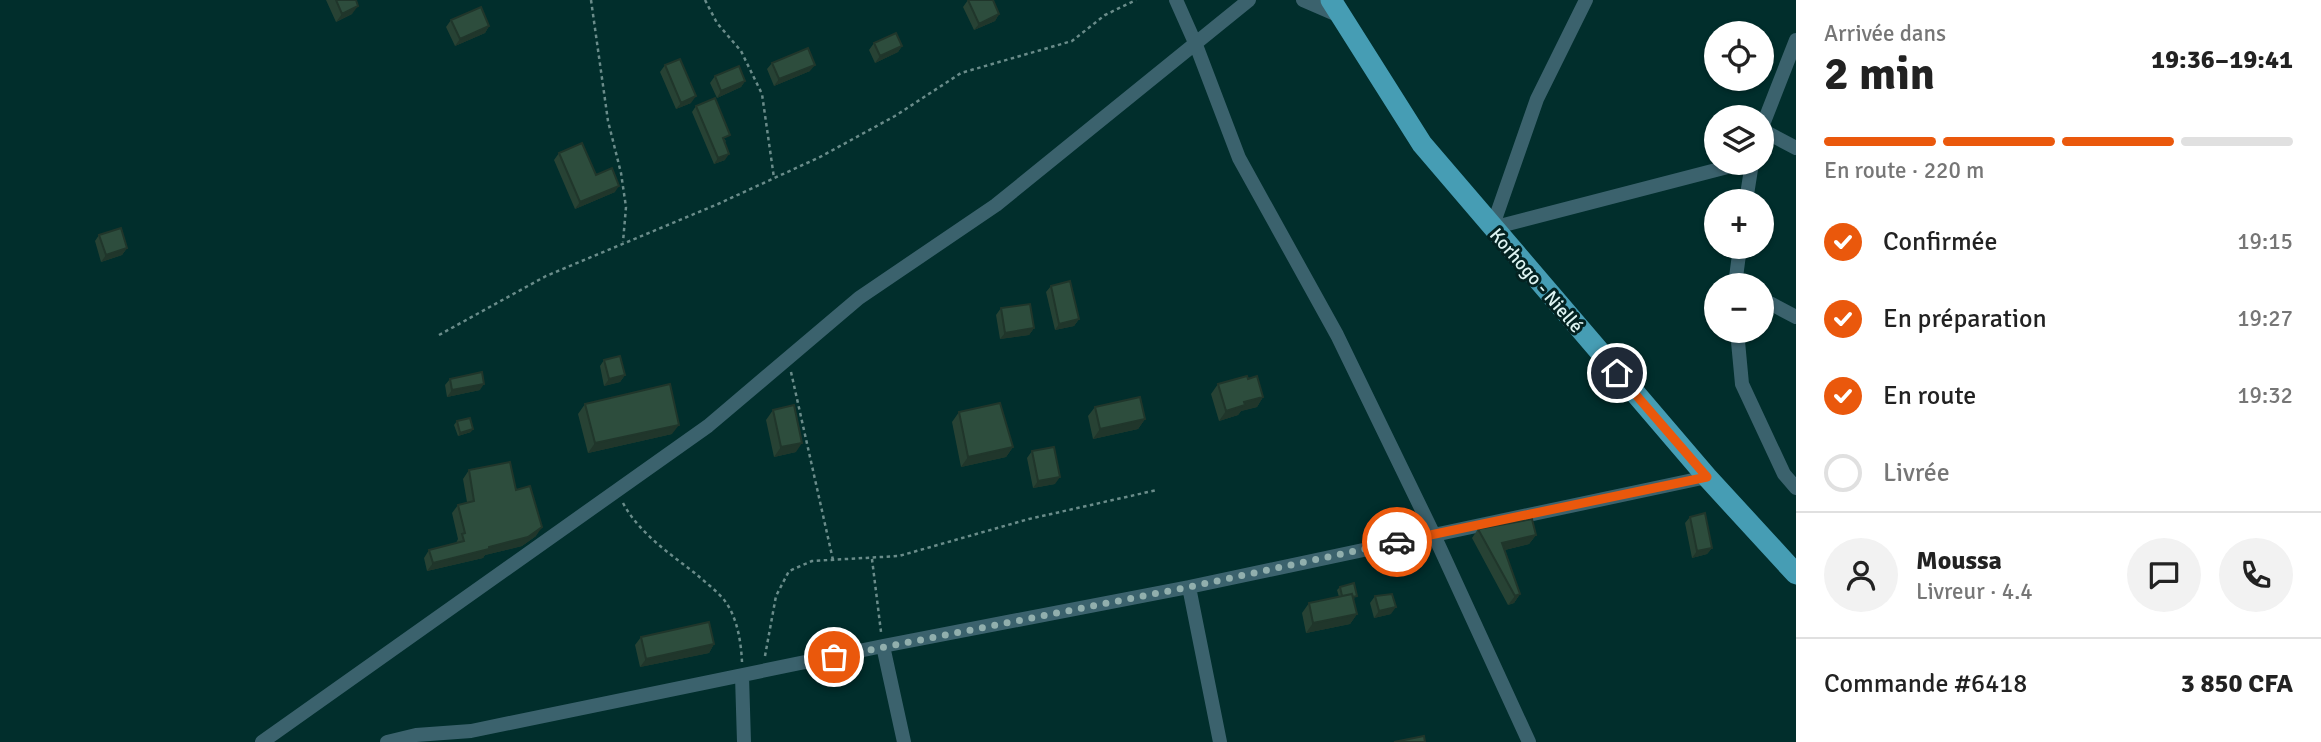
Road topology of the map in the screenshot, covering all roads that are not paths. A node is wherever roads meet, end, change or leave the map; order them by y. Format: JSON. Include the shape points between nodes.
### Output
{"nodes":[{"id":1,"x":1176,"y":0,"type":"edge"},
{"id":2,"x":1250,"y":0,"type":"edge"},
{"id":3,"x":1303,"y":0,"type":"edge"},
{"id":4,"x":1586,"y":0,"type":"edge"},
{"id":5,"x":1336,"y":8,"type":"edge"},
{"id":6,"x":1796,"y":40,"type":"edge"},
{"id":7,"x":1196,"y":45,"type":"junction"},
{"id":8,"x":1771,"y":105,"type":"edge"},
{"id":9,"x":1774,"y":136,"type":"edge"},
{"id":10,"x":1796,"y":148,"type":"edge"},
{"id":11,"x":1704,"y":173,"type":"edge"},
{"id":12,"x":1492,"y":228,"type":"junction"},
{"id":13,"x":1774,"y":305,"type":"edge"},
{"id":14,"x":1796,"y":317,"type":"edge"},
{"id":15,"x":1738,"y":343,"type":"edge"},
{"id":16,"x":1707,"y":477,"type":"junction"},
{"id":17,"x":1796,"y":488,"type":"edge"},
{"id":18,"x":1434,"y":534,"type":"junction"},
{"id":19,"x":1796,"y":574,"type":"edge"},
{"id":20,"x":1189,"y":587,"type":"junction"},
{"id":21,"x":883,"y":646,"type":"junction"},
{"id":22,"x":742,"y":676,"type":"junction"},
{"id":23,"x":262,"y":742,"type":"edge"},
{"id":24,"x":387,"y":742,"type":"edge"},
{"id":25,"x":744,"y":742,"type":"edge"},
{"id":26,"x":904,"y":742,"type":"edge"},
{"id":27,"x":1220,"y":742,"type":"edge"},
{"id":28,"x":1529,"y":742,"type":"edge"}],
"edges":[{"from":1,"to":7,"type":"street"},
{"from":2,"to":7,"type":"street"},
{"from":3,"to":5,"type":"street"},
{"from":4,"to":12,"type":"street","via":[[1537,99]]},
{"from":5,"to":12,"type":"main road","name":"Korhogo - Niellé","via":[[1422,144]]},
{"from":6,"to":8,"type":"street"},
{"from":7,"to":18,"type":"street","via":[[1239,158],[1337,335]]},
{"from":7,"to":23,"type":"street","via":[[996,205],[859,298],[708,426]]},
{"from":9,"to":10,"type":"street"},
{"from":11,"to":12,"type":"street"},
{"from":12,"to":16,"type":"main road","name":"Korhogo - Niellé"},
{"from":13,"to":14,"type":"street"},
{"from":15,"to":17,"type":"street","via":[[1742,384],[1784,474]]},
{"from":16,"to":18,"type":"street"},
{"from":16,"to":19,"type":"main road","name":"Korhogo - Niellé"},
{"from":18,"to":20,"type":"street"},
{"from":18,"to":28,"type":"street"},
{"from":20,"to":21,"type":"street"},
{"from":20,"to":27,"type":"street"},
{"from":21,"to":22,"type":"street"},
{"from":21,"to":26,"type":"street"},
{"from":22,"to":24,"type":"street","via":[[471,731]]},
{"from":22,"to":25,"type":"street"}]}
